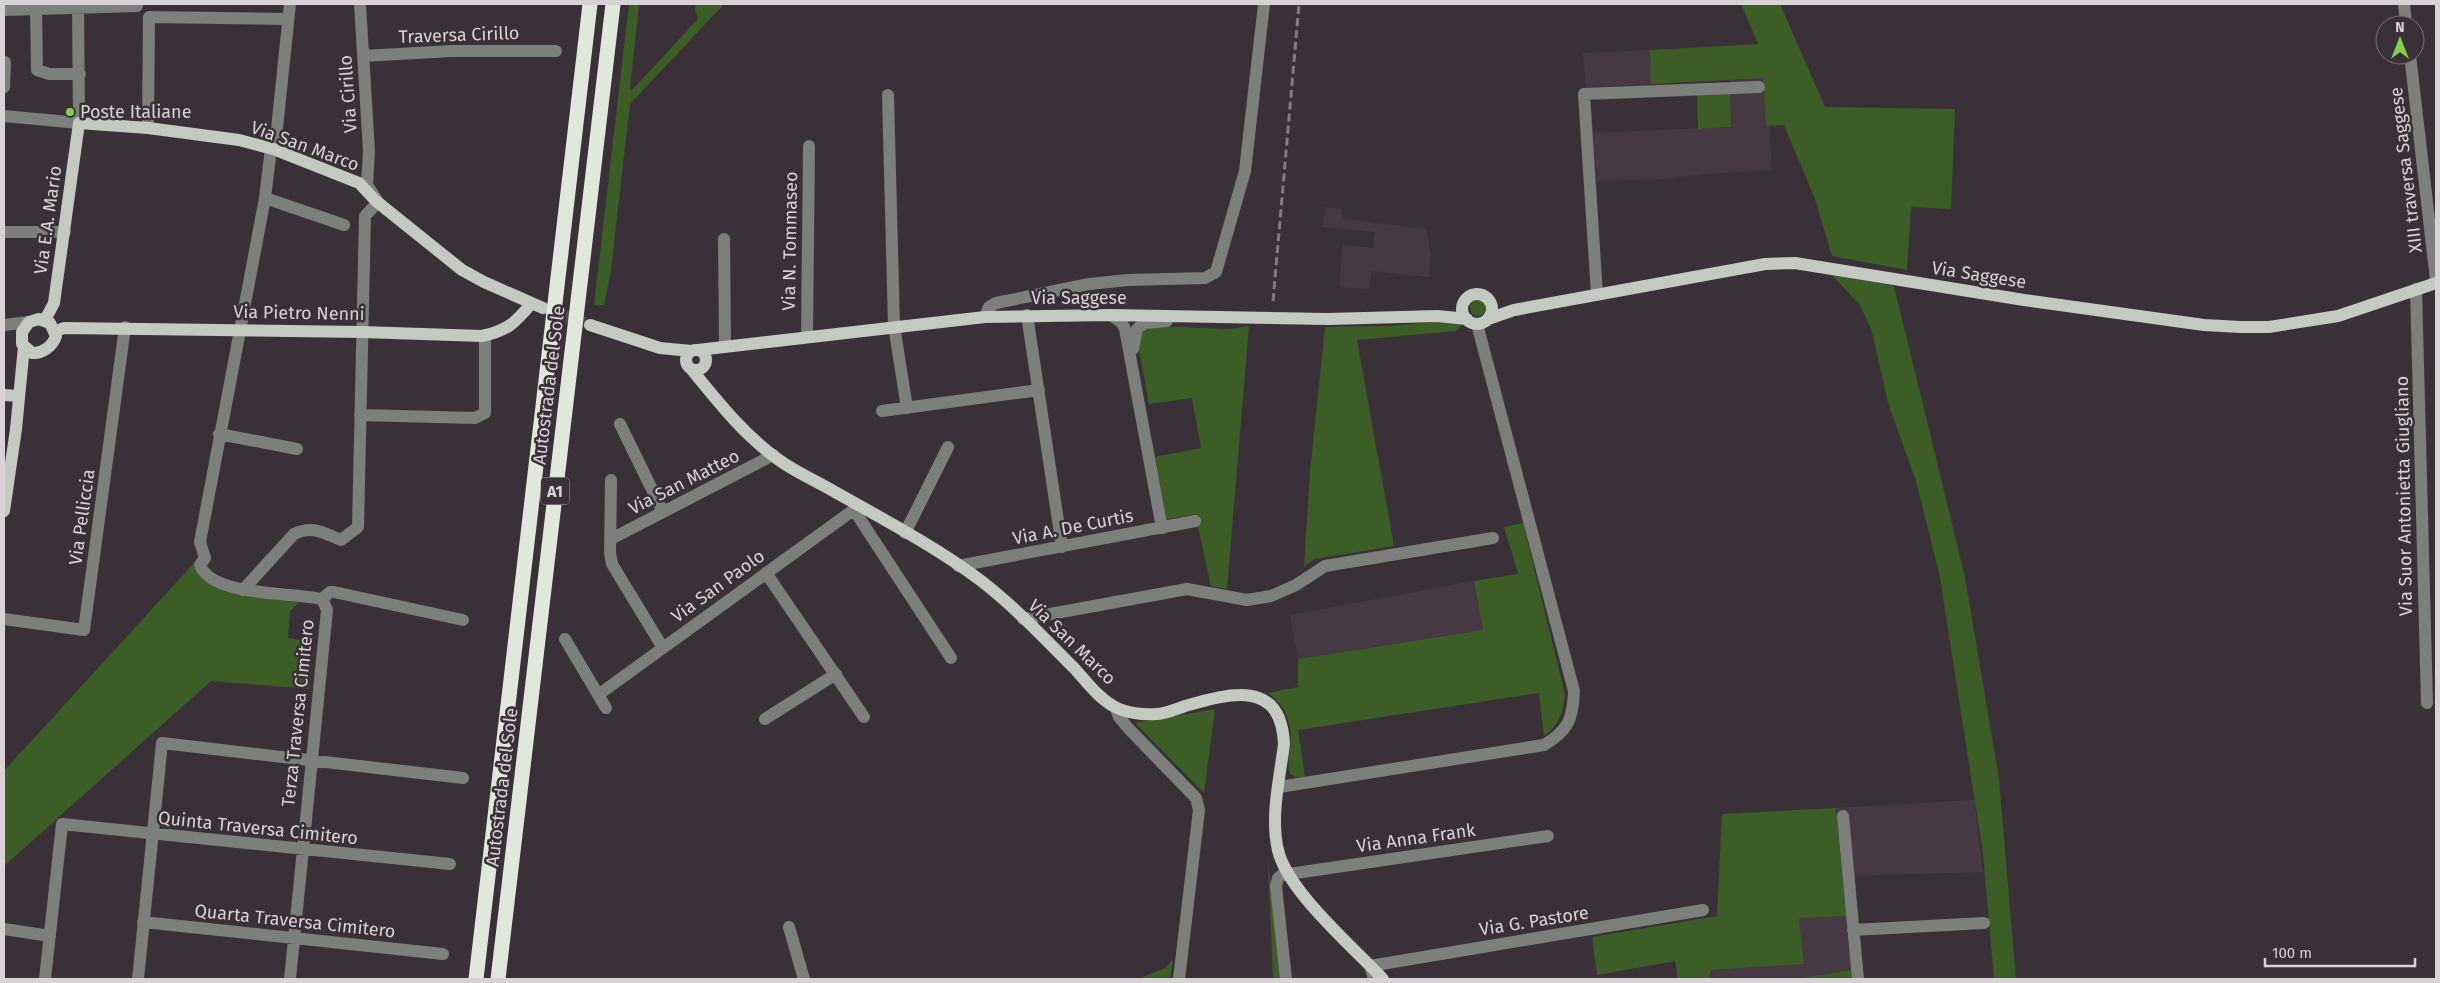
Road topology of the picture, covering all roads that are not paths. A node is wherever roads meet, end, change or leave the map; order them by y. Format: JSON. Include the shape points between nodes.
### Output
{"nodes":[{"id":1,"x":290,"y":4,"type":"edge"},
{"id":2,"x":360,"y":4,"type":"edge"},
{"id":3,"x":590,"y":4,"type":"edge"},
{"id":4,"x":613,"y":4,"type":"edge"},
{"id":5,"x":1264,"y":4,"type":"edge"},
{"id":6,"x":78,"y":6,"type":"edge"},
{"id":7,"x":137,"y":6,"type":"dead end"},
{"id":8,"x":10,"y":8,"type":"edge"},
{"id":9,"x":36,"y":10,"type":"junction"},
{"id":10,"x":288,"y":19,"type":"junction"},
{"id":11,"x":556,"y":50,"type":"dead end"},
{"id":12,"x":363,"y":56,"type":"junction"},
{"id":13,"x":5,"y":62,"type":"edge"},
{"id":14,"x":2411,"y":65,"type":"edge"},
{"id":15,"x":80,"y":74,"type":"junction"},
{"id":16,"x":1759,"y":87,"type":"dead end"},
{"id":17,"x":4,"y":88,"type":"edge"},
{"id":18,"x":888,"y":95,"type":"dead end"},
{"id":19,"x":4,"y":116,"type":"edge"},
{"id":20,"x":79,"y":123,"type":"junction"},
{"id":21,"x":148,"y":128,"type":"junction"},
{"id":22,"x":809,"y":146,"type":"dead end"},
{"id":23,"x":271,"y":148,"type":"junction"},
{"id":24,"x":265,"y":198,"type":"junction"},
{"id":25,"x":376,"y":204,"type":"junction"},
{"id":26,"x":344,"y":225,"type":"dead end"},
{"id":27,"x":4,"y":232,"type":"edge"},
{"id":28,"x":65,"y":232,"type":"junction"},
{"id":29,"x":724,"y":238,"type":"dead end"},
{"id":30,"x":2436,"y":282,"type":"edge"},
{"id":31,"x":2416,"y":289,"type":"junction"},
{"id":32,"x":1597,"y":294,"type":"junction"},
{"id":33,"x":1466,"y":298,"type":"junction"},
{"id":34,"x":1492,"y":303,"type":"junction"},
{"id":35,"x":537,"y":306,"type":"joint"},
{"id":36,"x":1514,"y":310,"type":"junction"},
{"id":37,"x":1027,"y":315,"type":"junction"},
{"id":38,"x":1111,"y":315,"type":"junction"},
{"id":39,"x":1438,"y":316,"type":"junction"},
{"id":40,"x":985,"y":317,"type":"junction"},
{"id":41,"x":1242,"y":317,"type":"junction"},
{"id":42,"x":45,"y":320,"type":"junction"},
{"id":43,"x":1477,"y":321,"type":"junction"},
{"id":44,"x":30,"y":322,"type":"junction"},
{"id":45,"x":590,"y":325,"type":"tunnel mouth"},
{"id":46,"x":4,"y":326,"type":"edge"},
{"id":47,"x":894,"y":326,"type":"junction"},
{"id":48,"x":125,"y":328,"type":"junction"},
{"id":49,"x":239,"y":330,"type":"junction"},
{"id":50,"x":56,"y":331,"type":"junction"},
{"id":51,"x":362,"y":332,"type":"junction"},
{"id":52,"x":485,"y":335,"type":"junction"},
{"id":53,"x":806,"y":337,"type":"junction"},
{"id":54,"x":22,"y":342,"type":"junction"},
{"id":55,"x":723,"y":347,"type":"junction"},
{"id":56,"x":660,"y":348,"type":"junction"},
{"id":57,"x":37,"y":354,"type":"junction"},
{"id":58,"x":697,"y":361,"type":"junction"},
{"id":59,"x":1133,"y":364,"type":"junction"},
{"id":60,"x":20,"y":372,"type":"junction"},
{"id":61,"x":1039,"y":390,"type":"junction"},
{"id":62,"x":4,"y":395,"type":"edge"},
{"id":63,"x":18,"y":396,"type":"junction"},
{"id":64,"x":907,"y":408,"type":"junction"},
{"id":65,"x":882,"y":411,"type":"dead end"},
{"id":66,"x":360,"y":415,"type":"junction"},
{"id":67,"x":620,"y":424,"type":"dead end"},
{"id":68,"x":219,"y":434,"type":"junction"},
{"id":69,"x":948,"y":448,"type":"dead end"},
{"id":70,"x":297,"y":449,"type":"dead end"},
{"id":71,"x":773,"y":455,"type":"junction"},
{"id":72,"x":611,"y":480,"type":"dead end"},
{"id":73,"x":857,"y":508,"type":"junction"},
{"id":74,"x":4,"y":511,"type":"edge"},
{"id":75,"x":663,"y":512,"type":"junction"},
{"id":76,"x":1194,"y":522,"type":"dead end"},
{"id":77,"x":1162,"y":528,"type":"junction"},
{"id":78,"x":905,"y":533,"type":"junction"},
{"id":79,"x":1492,"y":538,"type":"dead end"},
{"id":80,"x":610,"y":539,"type":"junction"},
{"id":81,"x":1062,"y":547,"type":"junction"},
{"id":82,"x":958,"y":566,"type":"junction"},
{"id":83,"x":766,"y":573,"type":"junction"},
{"id":84,"x":244,"y":590,"type":"junction"},
{"id":85,"x":322,"y":599,"type":"junction"},
{"id":86,"x":1023,"y":618,"type":"junction"},
{"id":87,"x":4,"y":619,"type":"edge"},
{"id":88,"x":463,"y":620,"type":"dead end"},
{"id":89,"x":565,"y":638,"type":"dead end"},
{"id":90,"x":663,"y":648,"type":"junction"},
{"id":91,"x":951,"y":658,"type":"dead end"},
{"id":92,"x":836,"y":674,"type":"junction"},
{"id":93,"x":598,"y":695,"type":"junction"},
{"id":94,"x":2427,"y":703,"type":"dead end"},
{"id":95,"x":606,"y":708,"type":"dead end"},
{"id":96,"x":1116,"y":708,"type":"junction"},
{"id":97,"x":864,"y":718,"type":"dead end"},
{"id":98,"x":765,"y":719,"type":"dead end"},
{"id":99,"x":311,"y":762,"type":"junction"},
{"id":100,"x":463,"y":778,"type":"dead end"},
{"id":101,"x":1279,"y":787,"type":"junction"},
{"id":102,"x":1843,"y":816,"type":"dead end"},
{"id":103,"x":151,"y":834,"type":"junction"},
{"id":104,"x":1548,"y":836,"type":"dead end"},
{"id":105,"x":301,"y":850,"type":"junction"},
{"id":106,"x":450,"y":864,"type":"dead end"},
{"id":107,"x":1289,"y":874,"type":"junction"},
{"id":108,"x":1703,"y":910,"type":"dead end"},
{"id":109,"x":143,"y":922,"type":"junction"},
{"id":110,"x":1984,"y":923,"type":"dead end"},
{"id":111,"x":789,"y":927,"type":"dead end"},
{"id":112,"x":4,"y":929,"type":"edge"},
{"id":113,"x":1853,"y":930,"type":"junction"},
{"id":114,"x":50,"y":936,"type":"junction"},
{"id":115,"x":294,"y":939,"type":"junction"},
{"id":116,"x":443,"y":954,"type":"dead end"},
{"id":117,"x":1370,"y":966,"type":"junction"},
{"id":118,"x":45,"y":979,"type":"edge"},
{"id":119,"x":138,"y":979,"type":"edge"},
{"id":120,"x":290,"y":979,"type":"edge"},
{"id":121,"x":476,"y":979,"type":"edge"},
{"id":122,"x":498,"y":979,"type":"edge"},
{"id":123,"x":804,"y":979,"type":"edge"},
{"id":124,"x":1179,"y":979,"type":"edge"},
{"id":125,"x":1286,"y":979,"type":"edge"},
{"id":126,"x":1374,"y":979,"type":"edge"},
{"id":127,"x":1383,"y":979,"type":"edge"},
{"id":128,"x":1858,"y":979,"type":"edge"}],
"edges":[{"from":1,"to":10,"type":"street"},
{"from":2,"to":12,"type":"street","name":"Via Cirillo"},
{"from":3,"to":121,"type":"highway","name":"Autostrada del Sole","number":"A1"},
{"from":4,"to":122,"type":"highway","name":"Autostrada del Sole","number":"A1"},
{"from":5,"to":40,"type":"street","via":[[1245,171],[1216,272],[1205,278],[1128,280],[1028,296],[996,303]]},
{"from":6,"to":7,"type":"street"},
{"from":6,"to":9,"type":"street"},
{"from":6,"to":15,"type":"street"},
{"from":8,"to":9,"type":"street"},
{"from":9,"to":15,"type":"street","via":[[37,70],[49,74]]},
{"from":10,"to":21,"type":"street","via":[[149,17]]},
{"from":10,"to":23,"type":"street","via":[[276,138]]},
{"from":11,"to":12,"type":"street","name":"Traversa Cirillo"},
{"from":12,"to":25,"type":"street","name":"Via Cirillo","via":[[369,151],[367,184]]},
{"from":13,"to":17,"type":"street"},
{"from":14,"to":30,"type":"street","name":"XIII traversa Saggese"},
{"from":15,"to":20,"type":"street"},
{"from":16,"to":32,"type":"street","via":[[1584,94]]},
{"from":18,"to":47,"type":"street"},
{"from":19,"to":20,"type":"street","name":"Via San Marco"},
{"from":20,"to":21,"type":"main road","name":"Via San Marco"},
{"from":20,"to":28,"type":"main road","name":"Via E.A. Mario"},
{"from":21,"to":23,"type":"main road","name":"Via San Marco","via":[[207,134]]},
{"from":22,"to":53,"type":"street","name":"Via N. Tommaseo"},
{"from":23,"to":24,"type":"street"},
{"from":23,"to":25,"type":"main road","name":"Via San Marco","via":[[359,183]]},
{"from":24,"to":26,"type":"street"},
{"from":24,"to":49,"type":"street"},
{"from":25,"to":35,"type":"main road","name":"Via San Marco","via":[[462,270]]},
{"from":25,"to":51,"type":"street","via":[[365,216]]},
{"from":27,"to":28,"type":"street"},
{"from":28,"to":42,"type":"main road","name":"Via E.A. Mario","via":[[54,303]]},
{"from":29,"to":55,"type":"street"},
{"from":30,"to":31,"type":"main road","name":"Via Saggese"},
{"from":31,"to":32,"type":"main road","name":"Via Saggese","via":[[2338,316],[2260,327],[2204,325],[1795,263],[1764,264]]},
{"from":31,"to":94,"type":"street","name":"Via Suor Antonietta Giugliano"},
{"from":32,"to":36,"type":"main road","name":"Via Saggese"},
{"from":33,"to":34,"type":"main road","via":[[1480,294]]},
{"from":33,"to":39,"type":"main road"},
{"from":33,"to":43,"type":"main road","via":[[1462,306]]},
{"from":34,"to":36,"type":"main road"},
{"from":34,"to":43,"type":"main road","via":[[1492,312]]},
{"from":35,"to":52,"type":"main road","name":"Via Pietro Nenni","via":[[500,332]]},
{"from":36,"to":43,"type":"main road","name":"Via Saggese"},
{"from":37,"to":38,"type":"main road","name":"Via Saggese"},
{"from":37,"to":40,"type":"main road","name":"Via Saggese"},
{"from":37,"to":61,"type":"street"},
{"from":38,"to":41,"type":"main road","name":"Via Saggese"},
{"from":38,"to":59,"type":"street","via":[[1122,323]]},
{"from":39,"to":41,"type":"main road","name":"Via Saggese"},
{"from":39,"to":43,"type":"main road","name":"Via Saggese"},
{"from":40,"to":47,"type":"main road","name":"Via Saggese"},
{"from":41,"to":59,"type":"street","via":[[1144,324],[1134,335]]},
{"from":42,"to":44,"type":"main road"},
{"from":42,"to":50,"type":"main road"},
{"from":43,"to":101,"type":"street","via":[[1574,691],[1570,720],[1560,736],[1544,745]]},
{"from":44,"to":46,"type":"street"},
{"from":44,"to":54,"type":"main road","via":[[22,332]]},
{"from":45,"to":56,"type":"main road"},
{"from":46,"to":54,"type":"street","via":[[14,331]]},
{"from":47,"to":53,"type":"main road","name":"Via Saggese"},
{"from":47,"to":64,"type":"street"},
{"from":48,"to":49,"type":"main road","name":"Via Pietro Nenni"},
{"from":48,"to":50,"type":"main road","name":"Via Pietro Nenni","via":[[64,328]]},
{"from":48,"to":87,"type":"street","name":"Via Pelliccia","via":[[84,630]]},
{"from":49,"to":51,"type":"main road","name":"Via Pietro Nenni"},
{"from":49,"to":68,"type":"street"},
{"from":50,"to":57,"type":"main road","via":[[55,341]]},
{"from":51,"to":52,"type":"main road","name":"Via Pietro Nenni"},
{"from":51,"to":66,"type":"street"},
{"from":52,"to":66,"type":"street","via":[[483,415],[475,418]]},
{"from":53,"to":55,"type":"main road","name":"Via Saggese"},
{"from":54,"to":57,"type":"main road"},
{"from":54,"to":60,"type":"main road"},
{"from":55,"to":58,"type":"main road","name":"Via Saggese"},
{"from":56,"to":58,"type":"main road"},
{"from":56,"to":58,"type":"main road","name":"Via Saggese"},
{"from":57,"to":60,"type":"main road"},
{"from":58,"to":71,"type":"main road","name":"Via San Marco","via":[[713,396]]},
{"from":59,"to":77,"type":"street"},
{"from":60,"to":63,"type":"main road"},
{"from":61,"to":64,"type":"street"},
{"from":61,"to":81,"type":"street"},
{"from":62,"to":63,"type":"main road"},
{"from":63,"to":74,"type":"main road"},
{"from":64,"to":65,"type":"street"},
{"from":66,"to":84,"type":"street","via":[[358,528],[342,540],[318,530],[305,529],[294,534]]},
{"from":67,"to":75,"type":"street"},
{"from":68,"to":70,"type":"street"},
{"from":68,"to":84,"type":"street","via":[[200,542],[205,558],[200,565],[217,582]]},
{"from":69,"to":78,"type":"street"},
{"from":71,"to":73,"type":"main road","name":"Via San Marco"},
{"from":71,"to":75,"type":"street","name":"Via San Matteo"},
{"from":72,"to":80,"type":"street"},
{"from":73,"to":78,"type":"main road","name":"Via San Marco"},
{"from":73,"to":83,"type":"street","name":"Via San Paolo"},
{"from":73,"to":91,"type":"street"},
{"from":75,"to":80,"type":"street","name":"Via San Matteo"},
{"from":76,"to":77,"type":"street","name":"Via A. De Curtis"},
{"from":77,"to":81,"type":"street","name":"Via A. De Curtis"},
{"from":78,"to":82,"type":"main road","name":"Via San Marco"},
{"from":79,"to":86,"type":"street","via":[[1325,566],[1296,585],[1271,596],[1247,600],[1187,590]]},
{"from":80,"to":90,"type":"street","via":[[612,564]]},
{"from":81,"to":82,"type":"street","name":"Via A. De Curtis"},
{"from":82,"to":86,"type":"main road","name":"Via San Marco"},
{"from":83,"to":90,"type":"street","name":"Via San Paolo"},
{"from":83,"to":92,"type":"street"},
{"from":84,"to":85,"type":"street"},
{"from":85,"to":88,"type":"street","name":"Terza Traversa Cimitero","via":[[334,592]]},
{"from":85,"to":99,"type":"street","name":"Terza Traversa Cimitero","via":[[327,610]]},
{"from":86,"to":96,"type":"main road","name":"Via San Marco"},
{"from":89,"to":93,"type":"street"},
{"from":90,"to":93,"type":"street","name":"Via San Paolo"},
{"from":92,"to":97,"type":"street"},
{"from":92,"to":98,"type":"street"},
{"from":93,"to":95,"type":"street"},
{"from":96,"to":101,"type":"main road","name":"Via San Marco","via":[[1157,714],[1241,694],[1266,700],[1276,710],[1283,732]]},
{"from":96,"to":124,"type":"street","via":[[1129,730],[1196,798],[1199,810]]},
{"from":99,"to":100,"type":"street"},
{"from":99,"to":103,"type":"street","via":[[162,743]]},
{"from":99,"to":105,"type":"street","name":"Terza Traversa Cimitero"},
{"from":101,"to":107,"type":"main road","name":"Via San Marco","via":[[1275,823],[1278,850]]},
{"from":102,"to":113,"type":"street"},
{"from":103,"to":105,"type":"street","name":"Quinta Traversa Cimitero"},
{"from":103,"to":109,"type":"street"},
{"from":103,"to":114,"type":"street","name":"Quinta Traversa Cimitero","via":[[62,824]]},
{"from":104,"to":107,"type":"street","name":"Via Anna Frank"},
{"from":105,"to":106,"type":"street","name":"Quinta Traversa Cimitero"},
{"from":105,"to":115,"type":"street","name":"Terza Traversa Cimitero"},
{"from":107,"to":117,"type":"main road","name":"Via San Marco","via":[[1315,908]]},
{"from":107,"to":125,"type":"street","via":[[1278,878],[1276,886]]},
{"from":108,"to":117,"type":"street","name":"Via G. Pastore"},
{"from":109,"to":115,"type":"street","name":"Quarta Traversa Cimitero"},
{"from":109,"to":119,"type":"street"},
{"from":110,"to":113,"type":"street"},
{"from":111,"to":123,"type":"street"},
{"from":112,"to":114,"type":"street"},
{"from":113,"to":128,"type":"street"},
{"from":114,"to":118,"type":"street"},
{"from":115,"to":116,"type":"street","name":"Quarta Traversa Cimitero"},
{"from":115,"to":120,"type":"street","name":"Terza Traversa Cimitero"},
{"from":117,"to":126,"type":"street"},
{"from":117,"to":127,"type":"main road","name":"Via San Marco"}]}
